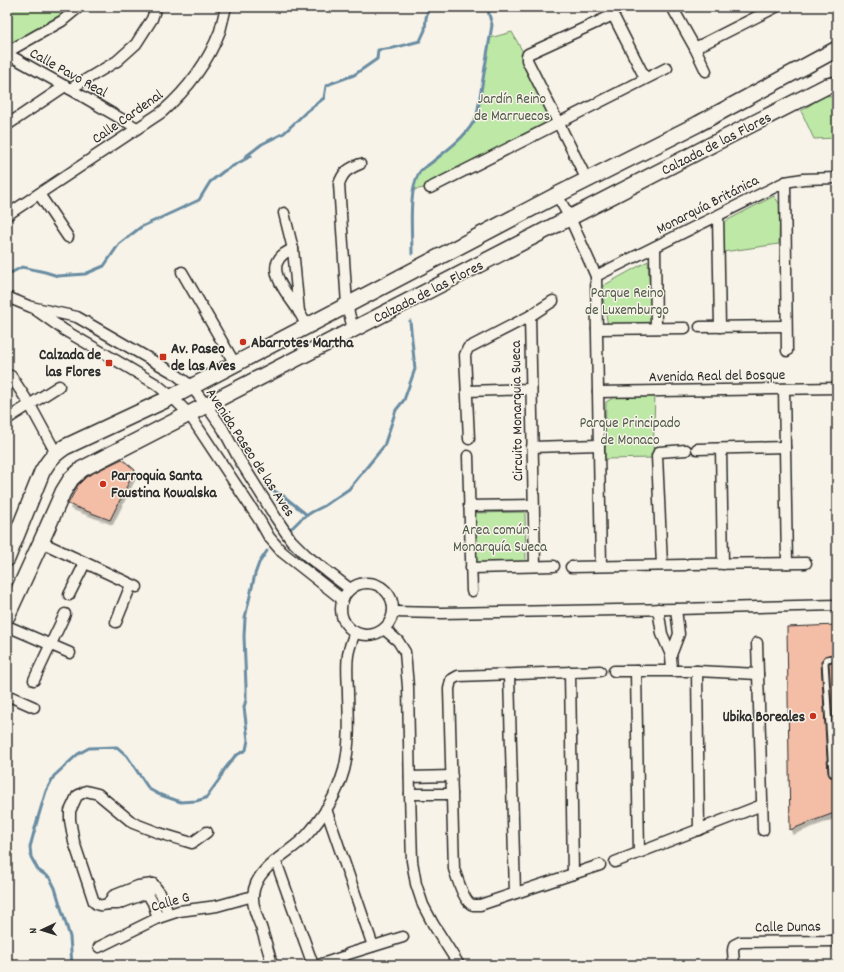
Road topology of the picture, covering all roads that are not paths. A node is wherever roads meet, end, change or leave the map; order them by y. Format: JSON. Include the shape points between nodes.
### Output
{"nodes":[{"id":1,"x":79,"y":7,"type":"edge"},
{"id":2,"x":156,"y":7,"type":"edge"},
{"id":3,"x":226,"y":7,"type":"edge"},
{"id":4,"x":672,"y":7,"type":"edge"},
{"id":5,"x":776,"y":7,"type":"edge"},
{"id":6,"x":611,"y":11,"type":"edge"},
{"id":7,"x":695,"y":48,"type":"junction"},
{"id":8,"x":837,"y":48,"type":"edge"},
{"id":9,"x":667,"y":68,"type":"dead end"},
{"id":10,"x":706,"y":71,"type":"dead end"},
{"id":11,"x":645,"y":78,"type":"junction"},
{"id":12,"x":837,"y":84,"type":"edge"},
{"id":13,"x":68,"y":88,"type":"junction"},
{"id":14,"x":558,"y":123,"type":"junction"},
{"id":15,"x":698,"y":124,"type":"junction"},
{"id":16,"x":7,"y":125,"type":"edge"},
{"id":17,"x":137,"y":128,"type":"junction"},
{"id":18,"x":709,"y":146,"type":"junction"},
{"id":19,"x":360,"y":164,"type":"dead end"},
{"id":20,"x":837,"y":178,"type":"edge"},
{"id":21,"x":586,"y":180,"type":"junction"},
{"id":22,"x":785,"y":182,"type":"junction"},
{"id":23,"x":430,"y":188,"type":"dead end"},
{"id":24,"x":39,"y":194,"type":"junction"},
{"id":25,"x":558,"y":195,"type":"junction"},
{"id":26,"x":284,"y":213,"type":"dead end"},
{"id":27,"x":7,"y":215,"type":"edge"},
{"id":28,"x":718,"y":216,"type":"junction"},
{"id":29,"x":570,"y":218,"type":"junction"},
{"id":30,"x":68,"y":237,"type":"dead end"},
{"id":31,"x":655,"y":247,"type":"junction"},
{"id":32,"x":293,"y":249,"type":"junction"},
{"id":33,"x":182,"y":272,"type":"dead end"},
{"id":34,"x":596,"y":276,"type":"junction"},
{"id":35,"x":7,"y":297,"type":"edge"},
{"id":36,"x":553,"y":301,"type":"dead end"},
{"id":37,"x":347,"y":306,"type":"junction"},
{"id":38,"x":31,"y":307,"type":"junction"},
{"id":39,"x":299,"y":312,"type":"junction"},
{"id":40,"x":530,"y":316,"type":"junction"},
{"id":41,"x":307,"y":326,"type":"junction"},
{"id":42,"x":786,"y":326,"type":"junction"},
{"id":43,"x":700,"y":327,"type":"dead end"},
{"id":44,"x":720,"y":327,"type":"junction"},
{"id":45,"x":656,"y":328,"type":"junction"},
{"id":46,"x":685,"y":328,"type":"dead end"},
{"id":47,"x":353,"y":329,"type":"junction"},
{"id":48,"x":597,"y":329,"type":"junction"},
{"id":49,"x":787,"y":351,"type":"dead end"},
{"id":50,"x":235,"y":364,"type":"junction"},
{"id":51,"x":12,"y":376,"type":"dead end"},
{"id":52,"x":59,"y":386,"type":"dead end"},
{"id":53,"x":191,"y":386,"type":"junction"},
{"id":54,"x":837,"y":388,"type":"edge"},
{"id":55,"x":531,"y":389,"type":"junction"},
{"id":56,"x":784,"y":389,"type":"junction"},
{"id":57,"x":467,"y":391,"type":"junction"},
{"id":58,"x":598,"y":392,"type":"junction"},
{"id":59,"x":172,"y":397,"type":"junction"},
{"id":60,"x":30,"y":405,"type":"junction"},
{"id":61,"x":206,"y":405,"type":"junction"},
{"id":62,"x":188,"y":414,"type":"junction"},
{"id":63,"x":7,"y":419,"type":"edge"},
{"id":64,"x":469,"y":439,"type":"dead end"},
{"id":65,"x":599,"y":445,"type":"junction"},
{"id":66,"x":532,"y":447,"type":"junction"},
{"id":67,"x":785,"y":447,"type":"junction"},
{"id":68,"x":697,"y":449,"type":"dead end"},
{"id":69,"x":721,"y":449,"type":"junction"},
{"id":70,"x":686,"y":450,"type":"dead end"},
{"id":71,"x":56,"y":453,"type":"junction"},
{"id":72,"x":468,"y":456,"type":"dead end"},
{"id":73,"x":533,"y":505,"type":"junction"},
{"id":74,"x":469,"y":506,"type":"junction"},
{"id":75,"x":273,"y":514,"type":"junction"},
{"id":76,"x":260,"y":521,"type":"junction"},
{"id":77,"x":11,"y":537,"type":"edge"},
{"id":78,"x":41,"y":542,"type":"junction"},
{"id":79,"x":7,"y":559,"type":"edge"},
{"id":80,"x":85,"y":563,"type":"junction"},
{"id":81,"x":787,"y":563,"type":"junction"},
{"id":82,"x":806,"y":563,"type":"dead end"},
{"id":83,"x":723,"y":564,"type":"junction"},
{"id":84,"x":662,"y":565,"type":"junction"},
{"id":85,"x":535,"y":566,"type":"junction"},
{"id":86,"x":554,"y":566,"type":"dead end"},
{"id":87,"x":571,"y":566,"type":"dead end"},
{"id":88,"x":601,"y":566,"type":"junction"},
{"id":89,"x":472,"y":568,"type":"junction"},
{"id":90,"x":350,"y":589,"type":"junction"},
{"id":91,"x":472,"y":591,"type":"dead end"},
{"id":92,"x":69,"y":595,"type":"dead end"},
{"id":93,"x":343,"y":600,"type":"junction"},
{"id":94,"x":837,"y":605,"type":"edge"},
{"id":95,"x":658,"y":609,"type":"junction"},
{"id":96,"x":676,"y":609,"type":"junction"},
{"id":97,"x":393,"y":612,"type":"junction"},
{"id":98,"x":65,"y":614,"type":"dead end"},
{"id":99,"x":7,"y":616,"type":"edge"},
{"id":100,"x":116,"y":622,"type":"dead end"},
{"id":101,"x":7,"y":626,"type":"edge"},
{"id":102,"x":384,"y":629,"type":"junction"},
{"id":103,"x":355,"y":632,"type":"junction"},
{"id":104,"x":757,"y":643,"type":"dead end"},
{"id":105,"x":51,"y":645,"type":"junction"},
{"id":106,"x":70,"y":653,"type":"dead end"},
{"id":107,"x":671,"y":655,"type":"junction"},
{"id":108,"x":837,"y":657,"type":"edge"},
{"id":109,"x":600,"y":671,"type":"dead end"},
{"id":110,"x":636,"y":671,"type":"junction"},
{"id":111,"x":672,"y":671,"type":"junction"},
{"id":112,"x":697,"y":671,"type":"junction"},
{"id":113,"x":570,"y":672,"type":"junction"},
{"id":114,"x":614,"y":672,"type":"dead end"},
{"id":115,"x":758,"y":674,"type":"junction"},
{"id":116,"x":509,"y":675,"type":"junction"},
{"id":117,"x":34,"y":680,"type":"dead end"},
{"id":118,"x":7,"y":695,"type":"edge"},
{"id":119,"x":34,"y":707,"type":"dead end"},
{"id":120,"x":837,"y":774,"type":"edge"},
{"id":121,"x":452,"y":776,"type":"junction"},
{"id":122,"x":410,"y":777,"type":"junction"},
{"id":123,"x":410,"y":794,"type":"junction"},
{"id":124,"x":452,"y":794,"type":"junction"},
{"id":125,"x":762,"y":805,"type":"junction"},
{"id":126,"x":326,"y":809,"type":"junction"},
{"id":127,"x":699,"y":830,"type":"junction"},
{"id":128,"x":763,"y":830,"type":"dead end"},
{"id":129,"x":207,"y":832,"type":"dead end"},
{"id":130,"x":639,"y":852,"type":"junction"},
{"id":131,"x":275,"y":861,"type":"junction"},
{"id":132,"x":615,"y":862,"type":"dead end"},
{"id":133,"x":600,"y":865,"type":"dead end"},
{"id":134,"x":573,"y":874,"type":"junction"},
{"id":135,"x":153,"y":884,"type":"junction"},
{"id":136,"x":147,"y":893,"type":"junction"},
{"id":137,"x":515,"y":893,"type":"junction"},
{"id":138,"x":253,"y":896,"type":"junction"},
{"id":139,"x":108,"y":904,"type":"junction"},
{"id":140,"x":163,"y":916,"type":"junction"},
{"id":141,"x":403,"y":937,"type":"dead end"},
{"id":142,"x":837,"y":940,"type":"edge"},
{"id":143,"x":374,"y":946,"type":"junction"},
{"id":144,"x":99,"y":947,"type":"dead end"},
{"id":145,"x":458,"y":962,"type":"edge"},
{"id":146,"x":272,"y":965,"type":"edge"},
{"id":147,"x":313,"y":965,"type":"edge"},
{"id":148,"x":319,"y":965,"type":"edge"},
{"id":149,"x":734,"y":965,"type":"edge"}],
"edges":[{"from":1,"to":13,"type":"street","name":"Calle Pavo Real","via":[[62,21],[8,53]]},
{"from":2,"to":13,"type":"street","via":[[152,19],[136,44],[117,61]]},
{"from":3,"to":17,"type":"street","name":"Calle Cardenal","via":[[220,31],[191,82],[162,112]]},
{"from":4,"to":7,"type":"street"},
{"from":5,"to":7,"type":"street"},
{"from":6,"to":11,"type":"street"},
{"from":6,"to":14,"type":"street","via":[[526,56]]},
{"from":7,"to":10,"type":"street"},
{"from":8,"to":15,"type":"street","name":"Calzada de las Flores"},
{"from":9,"to":11,"type":"street"},
{"from":11,"to":14,"type":"street"},
{"from":12,"to":18,"type":"street","name":"Calzada de las Flores","via":[[827,86]]},
{"from":13,"to":16,"type":"street"},
{"from":13,"to":17,"type":"street","name":"Calle Pavo Real"},
{"from":14,"to":21,"type":"street"},
{"from":14,"to":23,"type":"street"},
{"from":15,"to":18,"type":"street"},
{"from":15,"to":21,"type":"street","name":"Calzada de las Flores"},
{"from":17,"to":24,"type":"street","name":"Calle Cardenal"},
{"from":18,"to":29,"type":"street","name":"Calzada de las Flores"},
{"from":19,"to":37,"type":"street","via":[[346,171],[339,184]]},
{"from":20,"to":22,"type":"street","name":"Monarquía Británica"},
{"from":21,"to":25,"type":"street","name":"Calzada de las Flores"},
{"from":22,"to":28,"type":"street","name":"Monarquía Británica"},
{"from":22,"to":42,"type":"street"},
{"from":24,"to":27,"type":"street","name":"Calle Cardenal"},
{"from":24,"to":30,"type":"street"},
{"from":25,"to":29,"type":"street"},
{"from":25,"to":37,"type":"street","name":"Calzada de las Flores"},
{"from":26,"to":32,"type":"street"},
{"from":28,"to":31,"type":"street","name":"Monarquía Británica"},
{"from":28,"to":44,"type":"street"},
{"from":29,"to":34,"type":"street"},
{"from":29,"to":47,"type":"street","name":"Calzada de las Flores"},
{"from":31,"to":34,"type":"street","name":"Monarquía Británica"},
{"from":31,"to":45,"type":"street"},
{"from":32,"to":39,"type":"street"},
{"from":32,"to":39,"type":"street","via":[[281,256],[276,264],[276,273]]},
{"from":33,"to":50,"type":"street"},
{"from":34,"to":48,"type":"street"},
{"from":35,"to":38,"type":"street","name":"Avenida Paseo de las Aves"},
{"from":36,"to":40,"type":"street"},
{"from":37,"to":41,"type":"street","name":"Calzada de las Flores"},
{"from":37,"to":47,"type":"street"},
{"from":38,"to":53,"type":"street","name":"Avenida Paseo de las Aves","via":[[77,317]]},
{"from":38,"to":59,"type":"street","name":"Avenida Paseo de las Aves","via":[[64,330],[156,384]]},
{"from":39,"to":41,"type":"street"},
{"from":40,"to":55,"type":"street","name":"Circuito Monarquia Sueca"},
{"from":40,"to":57,"type":"street","via":[[468,348],[465,355]]},
{"from":41,"to":50,"type":"street","name":"Calzada de las Flores"},
{"from":42,"to":44,"type":"street"},
{"from":42,"to":49,"type":"street"},
{"from":43,"to":44,"type":"street"},
{"from":45,"to":46,"type":"street"},
{"from":45,"to":48,"type":"street"},
{"from":47,"to":61,"type":"street","name":"Calzada de las Flores"},
{"from":48,"to":58,"type":"street"},
{"from":50,"to":53,"type":"street","name":"Calzada de las Flores"},
{"from":51,"to":60,"type":"street"},
{"from":52,"to":60,"type":"street"},
{"from":53,"to":59,"type":"street","name":"Calzada de las Flores"},
{"from":53,"to":61,"type":"street","name":"Avenida Paseo de las Aves"},
{"from":54,"to":56,"type":"street","name":"Avenida Real del Bosque"},
{"from":55,"to":57,"type":"street"},
{"from":55,"to":66,"type":"street","name":"Circuito Monarquia Sueca"},
{"from":56,"to":58,"type":"street","name":"Avenida Real del Bosque"},
{"from":56,"to":67,"type":"street"},
{"from":57,"to":64,"type":"street"},
{"from":58,"to":65,"type":"street"},
{"from":59,"to":62,"type":"street","name":"Avenida Paseo de las Aves"},
{"from":59,"to":71,"type":"street","name":"Calzada de las Flores"},
{"from":60,"to":63,"type":"street"},
{"from":60,"to":71,"type":"street"},
{"from":61,"to":62,"type":"street","name":"Calzada de las Flores"},
{"from":61,"to":75,"type":"street","name":"Avenida Paseo de las Aves"},
{"from":62,"to":76,"type":"street","name":"Avenida Paseo de las Aves"},
{"from":62,"to":78,"type":"street","name":"Calzada de las Flores","via":[[82,468],[63,492]]},
{"from":65,"to":66,"type":"street"},
{"from":65,"to":88,"type":"street"},
{"from":66,"to":73,"type":"street","name":"Circuito Monarquia Sueca"},
{"from":67,"to":69,"type":"street"},
{"from":67,"to":81,"type":"street"},
{"from":68,"to":69,"type":"street"},
{"from":69,"to":83,"type":"street"},
{"from":70,"to":84,"type":"street","via":[[659,452],[657,456]]},
{"from":71,"to":77,"type":"street","name":"Calzada de las Flores","via":[[42,472]]},
{"from":72,"to":74,"type":"street"},
{"from":73,"to":74,"type":"street"},
{"from":73,"to":85,"type":"street","name":"Circuito Monarquia Sueca"},
{"from":74,"to":89,"type":"street"},
{"from":75,"to":76,"type":"street"},
{"from":75,"to":90,"type":"street","name":"Avenida Paseo de las Aves","via":[[291,540],[307,556]]},
{"from":76,"to":93,"type":"street","name":"Avenida Paseo de las Aves","via":[[282,552]]},
{"from":77,"to":79,"type":"street","name":"Calzada de las Flores"},
{"from":78,"to":80,"type":"street"},
{"from":78,"to":99,"type":"street","name":"Calzada de las Flores"},
{"from":80,"to":92,"type":"street"},
{"from":80,"to":100,"type":"street","via":[[134,586]]},
{"from":81,"to":82,"type":"street"},
{"from":81,"to":83,"type":"street"},
{"from":83,"to":84,"type":"street"},
{"from":84,"to":88,"type":"street"},
{"from":85,"to":86,"type":"street"},
{"from":85,"to":89,"type":"street"},
{"from":87,"to":88,"type":"street"},
{"from":89,"to":91,"type":"street"},
{"from":90,"to":93,"type":"street"},
{"from":90,"to":97,"type":"street","via":[[367,583],[379,586],[392,600]]},
{"from":93,"to":103,"type":"street","via":[[343,618]]},
{"from":94,"to":96,"type":"street"},
{"from":95,"to":96,"type":"street"},
{"from":95,"to":97,"type":"street"},
{"from":95,"to":107,"type":"street","via":[[662,634]]},
{"from":96,"to":107,"type":"street","via":[[680,634]]},
{"from":97,"to":102,"type":"street"},
{"from":98,"to":105,"type":"street"},
{"from":101,"to":105,"type":"street"},
{"from":102,"to":103,"type":"street","via":[[367,635]]},
{"from":102,"to":122,"type":"street","via":[[398,641],[405,652]]},
{"from":103,"to":126,"type":"street","via":[[348,656],[348,748],[344,771]]},
{"from":104,"to":115,"type":"street"},
{"from":105,"to":106,"type":"street"},
{"from":105,"to":117,"type":"street"},
{"from":107,"to":111,"type":"street"},
{"from":108,"to":120,"type":"lane","via":[[825,662],[832,772]]},
{"from":109,"to":113,"type":"street"},
{"from":110,"to":111,"type":"street"},
{"from":110,"to":114,"type":"street"},
{"from":110,"to":130,"type":"street"},
{"from":111,"to":112,"type":"street"},
{"from":112,"to":115,"type":"street"},
{"from":112,"to":127,"type":"street"},
{"from":113,"to":116,"type":"street"},
{"from":113,"to":134,"type":"street"},
{"from":115,"to":125,"type":"street"},
{"from":116,"to":121,"type":"street","via":[[458,676],[451,680],[449,689]]},
{"from":116,"to":137,"type":"street"},
{"from":118,"to":119,"type":"street"},
{"from":121,"to":122,"type":"street"},
{"from":121,"to":124,"type":"street"},
{"from":122,"to":123,"type":"street"},
{"from":123,"to":124,"type":"street"},
{"from":123,"to":145,"type":"street","via":[[412,861],[416,884],[433,924]]},
{"from":124,"to":137,"type":"street","via":[[454,868],[467,901],[473,905],[480,904]]},
{"from":125,"to":127,"type":"street"},
{"from":125,"to":128,"type":"street"},
{"from":126,"to":131,"type":"street","via":[[305,837]]},
{"from":126,"to":143,"type":"street"},
{"from":127,"to":130,"type":"street"},
{"from":129,"to":139,"type":"street","via":[[192,843],[133,823],[98,794],[86,790],[77,796],[70,810],[74,842],[94,902],[100,906]]},
{"from":130,"to":132,"type":"street"},
{"from":131,"to":138,"type":"street","via":[[263,871],[256,882]]},
{"from":131,"to":147,"type":"street"},
{"from":133,"to":134,"type":"street"},
{"from":134,"to":137,"type":"street"},
{"from":135,"to":136,"type":"street"},
{"from":135,"to":139,"type":"street","via":[[138,886],[113,896]]},
{"from":135,"to":140,"type":"street","via":[[162,896]]},
{"from":136,"to":139,"type":"street","via":[[118,904]]},
{"from":136,"to":140,"type":"street"},
{"from":138,"to":140,"type":"street","name":"Calle G"},
{"from":138,"to":146,"type":"street"},
{"from":140,"to":144,"type":"street","name":"Calle G"},
{"from":141,"to":143,"type":"street"},
{"from":142,"to":149,"type":"street","name":"Calle Dunas","via":[[740,942],[734,945]]},
{"from":143,"to":148,"type":"street"}]}
